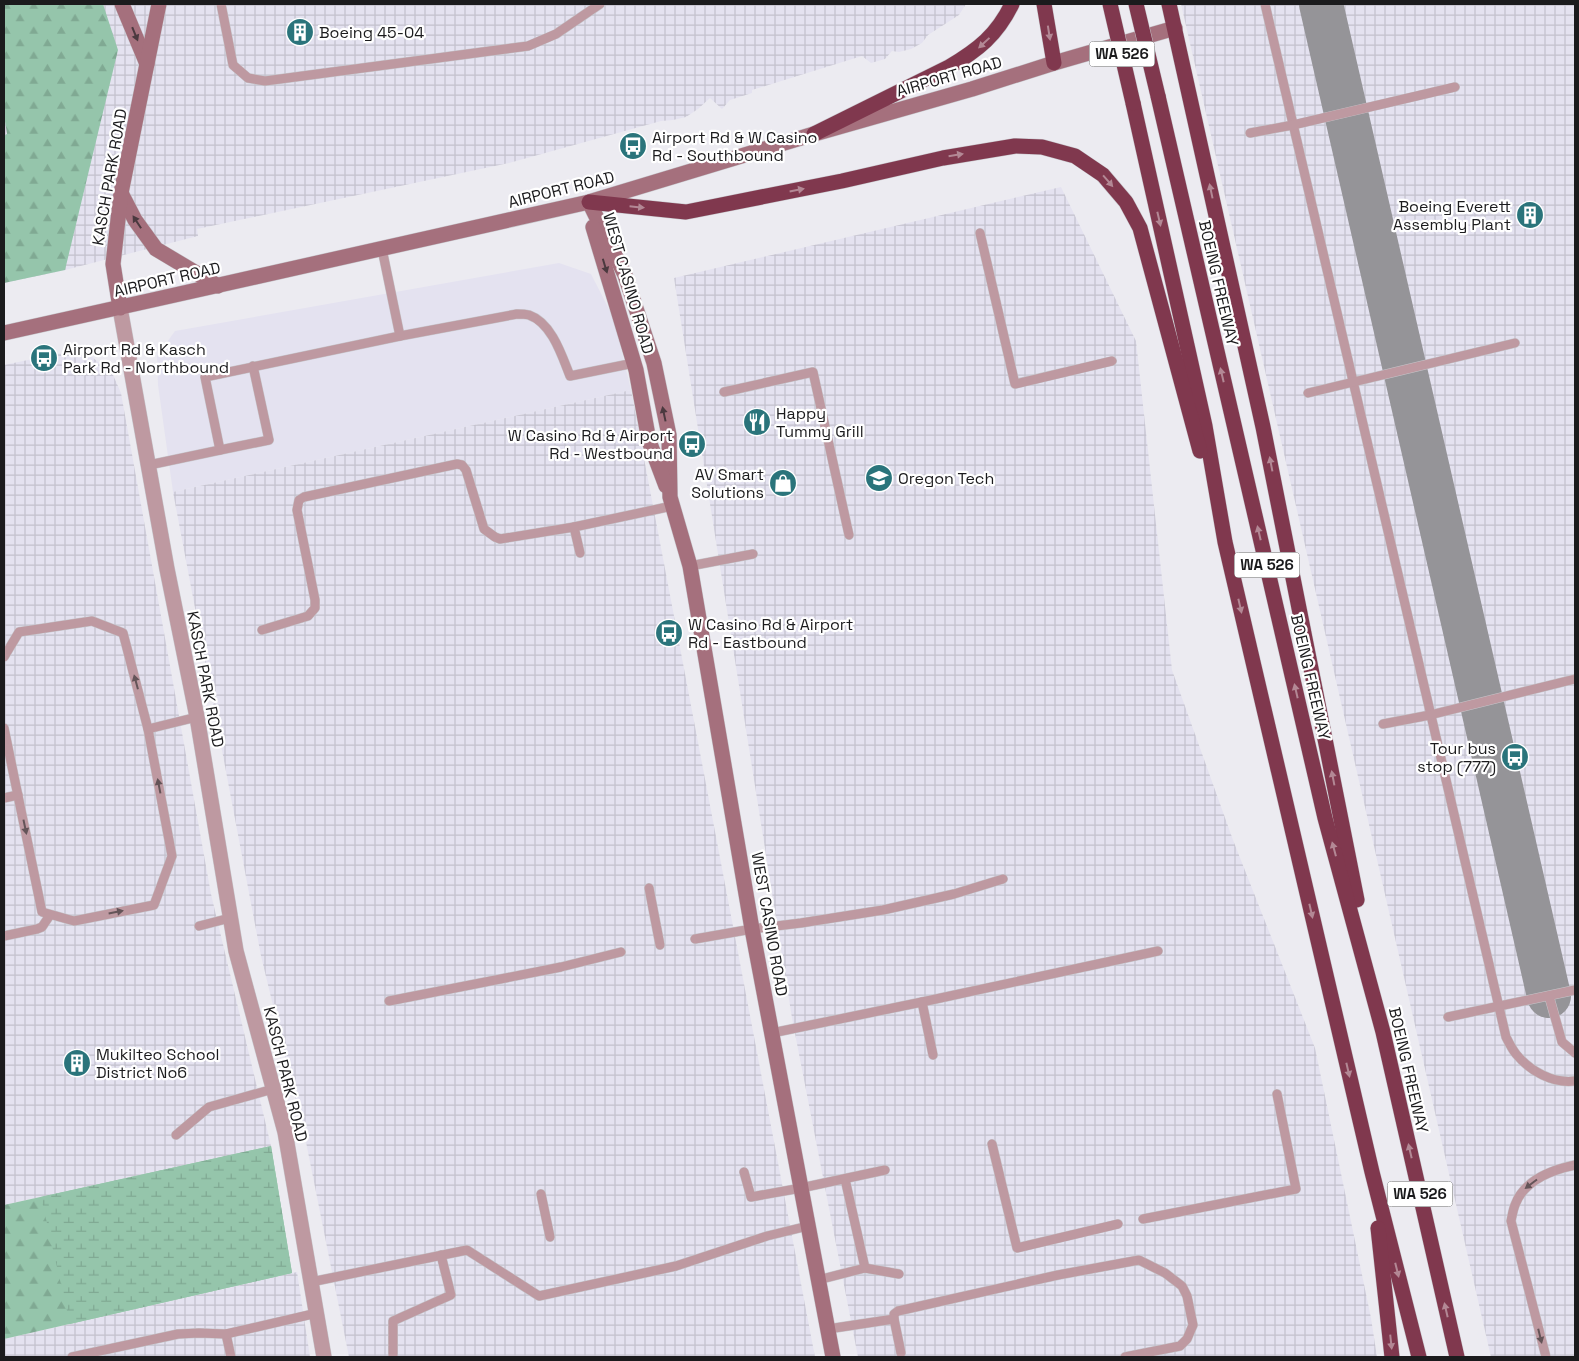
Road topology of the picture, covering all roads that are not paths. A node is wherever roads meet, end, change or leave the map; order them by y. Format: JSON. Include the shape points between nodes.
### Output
{"nodes":[{"id":1,"x":122,"y":4,"type":"edge"},
{"id":2,"x":159,"y":4,"type":"edge"},
{"id":3,"x":220,"y":4,"type":"edge"},
{"id":4,"x":600,"y":4,"type":"edge"},
{"id":5,"x":1012,"y":4,"type":"edge"},
{"id":6,"x":1044,"y":4,"type":"edge"},
{"id":7,"x":1110,"y":4,"type":"edge"},
{"id":8,"x":1136,"y":4,"type":"edge"},
{"id":9,"x":1169,"y":4,"type":"edge"},
{"id":10,"x":1265,"y":4,"type":"edge"},
{"id":11,"x":1175,"y":28,"type":"junction"},
{"id":12,"x":1054,"y":63,"type":"junction"},
{"id":13,"x":147,"y":64,"type":"junction"},
{"id":14,"x":1455,"y":87,"type":"dead end"},
{"id":15,"x":1293,"y":126,"type":"junction"},
{"id":16,"x":1250,"y":133,"type":"dead end"},
{"id":17,"x":814,"y":134,"type":"junction"},
{"id":18,"x":121,"y":193,"type":"junction"},
{"id":19,"x":589,"y":202,"type":"junction"},
{"id":20,"x":980,"y":233,"type":"dead end"},
{"id":21,"x":382,"y":249,"type":"junction"},
{"id":22,"x":218,"y":286,"type":"junction"},
{"id":23,"x":120,"y":308,"type":"junction"},
{"id":24,"x":4,"y":333,"type":"edge"},
{"id":25,"x":400,"y":336,"type":"junction"},
{"id":26,"x":1515,"y":343,"type":"dead end"},
{"id":27,"x":1112,"y":361,"type":"dead end"},
{"id":28,"x":634,"y":363,"type":"junction"},
{"id":29,"x":253,"y":366,"type":"junction"},
{"id":30,"x":1354,"y":383,"type":"junction"},
{"id":31,"x":724,"y":392,"type":"dead end"},
{"id":32,"x":1308,"y":393,"type":"dead end"},
{"id":33,"x":220,"y":450,"type":"junction"},
{"id":34,"x":149,"y":465,"type":"junction"},
{"id":35,"x":671,"y":502,"type":"junction"},
{"id":36,"x":574,"y":527,"type":"junction"},
{"id":37,"x":849,"y":535,"type":"dead end"},
{"id":38,"x":1225,"y":542,"type":"junction"},
{"id":39,"x":580,"y":553,"type":"dead end"},
{"id":40,"x":753,"y":554,"type":"dead end"},
{"id":41,"x":690,"y":566,"type":"junction"},
{"id":42,"x":262,"y":630,"type":"dead end"},
{"id":43,"x":4,"y":657,"type":"edge"},
{"id":44,"x":1575,"y":679,"type":"edge"},
{"id":45,"x":1430,"y":715,"type":"junction"},
{"id":46,"x":197,"y":717,"type":"junction"},
{"id":47,"x":1383,"y":724,"type":"dead end"},
{"id":48,"x":4,"y":728,"type":"edge"},
{"id":49,"x":148,"y":729,"type":"junction"},
{"id":50,"x":18,"y":794,"type":"junction"},
{"id":51,"x":4,"y":798,"type":"edge"},
{"id":52,"x":1003,"y":879,"type":"dead end"},
{"id":53,"x":649,"y":888,"type":"dead end"},
{"id":54,"x":50,"y":915,"type":"junction"},
{"id":55,"x":230,"y":918,"type":"junction"},
{"id":56,"x":199,"y":926,"type":"dead end"},
{"id":57,"x":752,"y":929,"type":"junction"},
{"id":58,"x":4,"y":936,"type":"edge"},
{"id":59,"x":695,"y":939,"type":"dead end"},
{"id":60,"x":660,"y":945,"type":"dead end"},
{"id":61,"x":1158,"y":951,"type":"dead end"},
{"id":62,"x":621,"y":952,"type":"dead end"},
{"id":63,"x":1575,"y":990,"type":"edge"},
{"id":64,"x":1549,"y":996,"type":"junction"},
{"id":65,"x":389,"y":1001,"type":"dead end"},
{"id":66,"x":922,"y":1002,"type":"junction"},
{"id":67,"x":1498,"y":1008,"type":"junction"},
{"id":68,"x":1448,"y":1018,"type":"dead end"},
{"id":69,"x":1383,"y":1032,"type":"junction"},
{"id":70,"x":772,"y":1033,"type":"junction"},
{"id":71,"x":1575,"y":1053,"type":"edge"},
{"id":72,"x":934,"y":1055,"type":"dead end"},
{"id":73,"x":1575,"y":1081,"type":"edge"},
{"id":74,"x":273,"y":1089,"type":"junction"},
{"id":75,"x":1277,"y":1094,"type":"dead end"},
{"id":76,"x":176,"y":1135,"type":"dead end"},
{"id":77,"x":992,"y":1144,"type":"dead end"},
{"id":78,"x":1575,"y":1165,"type":"edge"},
{"id":79,"x":885,"y":1170,"type":"dead end"},
{"id":80,"x":744,"y":1172,"type":"dead end"},
{"id":81,"x":1372,"y":1172,"type":"junction"},
{"id":82,"x":845,"y":1179,"type":"junction"},
{"id":83,"x":801,"y":1188,"type":"junction"},
{"id":84,"x":541,"y":1194,"type":"dead end"},
{"id":85,"x":1143,"y":1219,"type":"dead end"},
{"id":86,"x":1118,"y":1224,"type":"dead end"},
{"id":87,"x":808,"y":1226,"type":"junction"},
{"id":88,"x":550,"y":1237,"type":"dead end"},
{"id":89,"x":441,"y":1255,"type":"junction"},
{"id":90,"x":865,"y":1268,"type":"junction"},
{"id":91,"x":899,"y":1274,"type":"dead end"},
{"id":92,"x":818,"y":1280,"type":"junction"},
{"id":93,"x":311,"y":1282,"type":"junction"},
{"id":94,"x":317,"y":1313,"type":"junction"},
{"id":95,"x":894,"y":1319,"type":"junction"},
{"id":96,"x":828,"y":1329,"type":"junction"},
{"id":97,"x":226,"y":1334,"type":"junction"},
{"id":98,"x":903,"y":1351,"type":"edge"},
{"id":99,"x":72,"y":1357,"type":"edge"},
{"id":100,"x":231,"y":1357,"type":"edge"},
{"id":101,"x":324,"y":1357,"type":"edge"},
{"id":102,"x":393,"y":1357,"type":"edge"},
{"id":103,"x":833,"y":1357,"type":"edge"},
{"id":104,"x":1125,"y":1357,"type":"edge"},
{"id":105,"x":1392,"y":1357,"type":"edge"},
{"id":106,"x":1419,"y":1357,"type":"edge"},
{"id":107,"x":1457,"y":1357,"type":"edge"},
{"id":108,"x":1546,"y":1357,"type":"edge"}],
"edges":[{"from":1,"to":13,"type":"street","one_way":true},
{"from":2,"to":13,"type":"street","name":"KASCH PARK ROAD"},
{"from":3,"to":4,"type":"lane","via":[[233,66],[248,78],[264,81],[528,46],[556,34]]},
{"from":5,"to":17,"type":"highway","one_way":true,"via":[[996,30],[969,55]]},
{"from":6,"to":12,"type":"highway","one_way":true},
{"from":7,"to":38,"type":"highway","number":"WA 526","one_way":true,"bridge":true,"via":[[1205,426]]},
{"from":69,"to":8,"type":"highway","name":"BOEING FREEWAY","number":"WA 526","one_way":true,"bridge":true,"via":[[1326,818]]},
{"from":9,"to":11,"type":"highway"},
{"from":10,"to":15,"type":"lane"},
{"from":11,"to":12,"type":"street","name":"AIRPORT ROAD"},
{"from":69,"to":11,"type":"highway","one_way":true,"via":[[1264,427]]},
{"from":12,"to":17,"type":"street","name":"AIRPORT ROAD"},
{"from":13,"to":18,"type":"street","name":"KASCH PARK ROAD"},
{"from":14,"to":15,"type":"lane"},
{"from":15,"to":16,"type":"lane"},
{"from":15,"to":30,"type":"lane"},
{"from":17,"to":19,"type":"street","name":"AIRPORT ROAD"},
{"from":22,"to":18,"type":"street","one_way":true,"via":[[156,250]]},
{"from":18,"to":23,"type":"street","name":"KASCH PARK ROAD","via":[[112,264]]},
{"from":19,"to":21,"type":"street","name":"AIRPORT ROAD"},
{"from":19,"to":28,"type":"street","name":"WEST CASINO ROAD","one_way":true,"via":[[593,230]]},
{"from":35,"to":19,"type":"street","name":"WEST CASINO ROAD","one_way":true,"via":[[669,435],[654,363],[625,275]]},
{"from":19,"to":38,"type":"highway","one_way":true,"via":[[686,212],[1015,146],[1042,147],[1076,156],[1103,175],[1126,202],[1140,228]]},
{"from":20,"to":27,"type":"lane","via":[[1015,384]]},
{"from":21,"to":22,"type":"street","name":"AIRPORT ROAD"},
{"from":21,"to":25,"type":"lane"},
{"from":22,"to":23,"type":"street","name":"AIRPORT ROAD"},
{"from":23,"to":24,"type":"street","name":"AIRPORT ROAD"},
{"from":23,"to":34,"type":"street","name":"KASCH PARK ROAD"},
{"from":25,"to":28,"type":"lane","via":[[517,314],[529,315],[554,337],[570,376]]},
{"from":25,"to":29,"type":"lane"},
{"from":26,"to":30,"type":"lane"},
{"from":28,"to":35,"type":"street","name":"WEST CASINO ROAD","via":[[649,441]]},
{"from":29,"to":33,"type":"lane","via":[[205,377]]},
{"from":29,"to":33,"type":"lane","via":[[268,440]]},
{"from":30,"to":32,"type":"lane"},
{"from":30,"to":45,"type":"lane"},
{"from":31,"to":37,"type":"lane","via":[[813,372]]},
{"from":33,"to":34,"type":"lane"},
{"from":34,"to":46,"type":"street","name":"KASCH PARK ROAD"},
{"from":35,"to":36,"type":"lane"},
{"from":35,"to":41,"type":"street","name":"WEST CASINO ROAD"},
{"from":36,"to":39,"type":"lane"},
{"from":36,"to":42,"type":"lane","via":[[495,537],[484,529],[466,470],[457,464],[304,497],[298,500],[297,510],[314,608],[308,616]]},
{"from":38,"to":81,"type":"highway","number":"WA 526","one_way":true},
{"from":40,"to":41,"type":"lane"},
{"from":41,"to":57,"type":"street","name":"WEST CASINO ROAD"},
{"from":49,"to":43,"type":"lane","one_way":true,"via":[[123,633],[92,621],[19,632]]},
{"from":44,"to":45,"type":"lane"},
{"from":45,"to":47,"type":"lane"},
{"from":45,"to":67,"type":"lane"},
{"from":46,"to":49,"type":"lane"},
{"from":46,"to":55,"type":"street","name":"KASCH PARK ROAD"},
{"from":48,"to":50,"type":"lane"},
{"from":54,"to":49,"type":"lane","one_way":true,"via":[[74,921],[154,905],[172,856]]},
{"from":50,"to":51,"type":"lane"},
{"from":50,"to":54,"type":"lane","one_way":true,"via":[[42,912]]},
{"from":52,"to":57,"type":"lane","via":[[883,910]]},
{"from":53,"to":60,"type":"lane"},
{"from":54,"to":58,"type":"lane","via":[[42,927]]},
{"from":55,"to":56,"type":"lane"},
{"from":55,"to":74,"type":"street","name":"KASCH PARK ROAD"},
{"from":57,"to":59,"type":"lane"},
{"from":57,"to":70,"type":"street","name":"WEST CASINO ROAD"},
{"from":61,"to":66,"type":"lane"},
{"from":62,"to":65,"type":"lane"},
{"from":63,"to":64,"type":"lane"},
{"from":64,"to":67,"type":"lane"},
{"from":64,"to":71,"type":"lane","via":[[1562,1042]]},
{"from":66,"to":70,"type":"lane"},
{"from":66,"to":72,"type":"lane"},
{"from":67,"to":68,"type":"lane"},
{"from":67,"to":73,"type":"lane","via":[[1506,1037],[1521,1059],[1533,1070],[1552,1079]]},
{"from":107,"to":69,"type":"highway","name":"BOEING FREEWAY","number":"WA 526","one_way":true},
{"from":70,"to":83,"type":"street","name":"WEST CASINO ROAD"},
{"from":74,"to":76,"type":"lane","via":[[209,1107]]},
{"from":74,"to":93,"type":"street","name":"KASCH PARK ROAD"},
{"from":75,"to":85,"type":"lane","via":[[1296,1189]]},
{"from":77,"to":86,"type":"lane","via":[[1017,1248]]},
{"from":78,"to":108,"type":"lane","one_way":true,"via":[[1542,1176],[1523,1190],[1511,1221]]},
{"from":79,"to":82,"type":"lane"},
{"from":80,"to":83,"type":"lane","via":[[751,1197]]},
{"from":81,"to":105,"type":"highway","one_way":true},
{"from":81,"to":106,"type":"highway","number":"WA 526","one_way":true},
{"from":82,"to":83,"type":"lane"},
{"from":82,"to":90,"type":"lane"},
{"from":83,"to":87,"type":"street","name":"WEST CASINO ROAD"},
{"from":84,"to":88,"type":"lane"},
{"from":87,"to":89,"type":"lane","via":[[676,1266],[539,1296],[467,1250]]},
{"from":87,"to":92,"type":"street","name":"WEST CASINO ROAD"},
{"from":89,"to":93,"type":"lane"},
{"from":89,"to":102,"type":"lane","via":[[451,1296],[393,1321]]},
{"from":90,"to":91,"type":"lane"},
{"from":90,"to":92,"type":"lane"},
{"from":92,"to":96,"type":"street","name":"WEST CASINO ROAD"},
{"from":93,"to":94,"type":"street","name":"KASCH PARK ROAD"},
{"from":94,"to":97,"type":"lane"},
{"from":94,"to":101,"type":"street","name":"KASCH PARK ROAD"},
{"from":95,"to":96,"type":"lane"},
{"from":95,"to":98,"type":"lane"},
{"from":95,"to":104,"type":"lane","via":[[898,1310],[1139,1260],[1166,1273],[1182,1286],[1193,1325],[1187,1340],[1180,1346]]},
{"from":96,"to":103,"type":"street","name":"WEST CASINO ROAD"},
{"from":97,"to":99,"type":"lane","via":[[178,1334]]},
{"from":97,"to":100,"type":"lane"}]}
